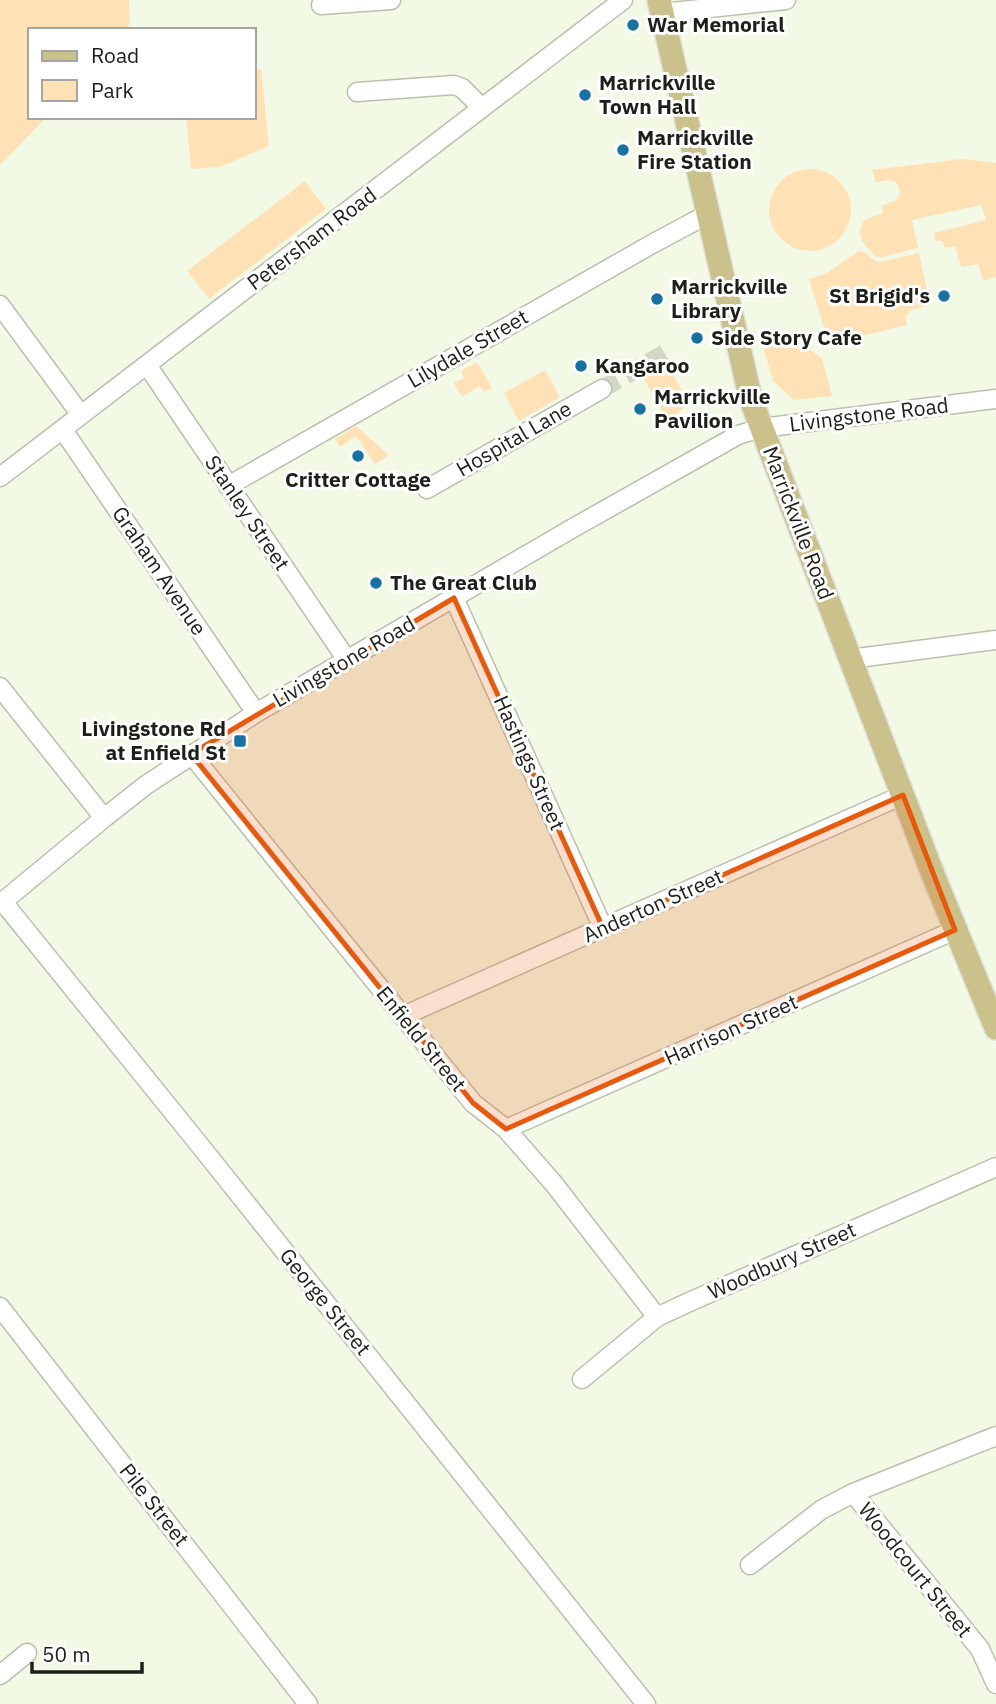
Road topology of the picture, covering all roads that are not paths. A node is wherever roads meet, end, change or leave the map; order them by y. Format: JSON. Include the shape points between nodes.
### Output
{"nodes":[{"id":1,"x":391,"y":0,"type":"edge"},
{"id":2,"x":623,"y":0,"type":"edge"},
{"id":3,"x":786,"y":0,"type":"edge"},
{"id":4,"x":321,"y":5,"type":"dead end"},
{"id":5,"x":661,"y":6,"type":"edge"},
{"id":6,"x":357,"y":92,"type":"dead end"},
{"id":7,"x":482,"y":108,"type":"junction"},
{"id":8,"x":708,"y":214,"type":"junction"},
{"id":9,"x":0,"y":305,"type":"edge"},
{"id":10,"x":147,"y":365,"type":"junction"},
{"id":11,"x":602,"y":388,"type":"tunnel mouth"},
{"id":12,"x":996,"y":400,"type":"edge"},
{"id":13,"x":81,"y":415,"type":"junction"},
{"id":14,"x":761,"y":428,"type":"junction"},
{"id":15,"x":63,"y":430,"type":"junction"},
{"id":16,"x":0,"y":477,"type":"edge"},
{"id":17,"x":229,"y":486,"type":"junction"},
{"id":18,"x":427,"y":489,"type":"dead end"},
{"id":19,"x":454,"y":598,"type":"junction"},
{"id":20,"x":996,"y":640,"type":"edge"},
{"id":21,"x":850,"y":659,"type":"junction"},
{"id":22,"x":347,"y":660,"type":"junction"},
{"id":23,"x":0,"y":687,"type":"edge"},
{"id":24,"x":256,"y":713,"type":"junction"},
{"id":25,"x":191,"y":754,"type":"junction"},
{"id":26,"x":903,"y":795,"type":"junction"},
{"id":27,"x":104,"y":818,"type":"junction"},
{"id":28,"x":1,"y":903,"type":"edge"},
{"id":29,"x":603,"y":928,"type":"junction"},
{"id":30,"x":955,"y":930,"type":"junction"},
{"id":31,"x":403,"y":1016,"type":"junction"},
{"id":32,"x":994,"y":1016,"type":"edge"},
{"id":33,"x":506,"y":1129,"type":"junction"},
{"id":34,"x":996,"y":1167,"type":"edge"},
{"id":35,"x":0,"y":1307,"type":"edge"},
{"id":36,"x":657,"y":1317,"type":"junction"},
{"id":37,"x":582,"y":1379,"type":"dead end"},
{"id":38,"x":996,"y":1436,"type":"edge"},
{"id":39,"x":853,"y":1493,"type":"junction"},
{"id":40,"x":750,"y":1565,"type":"dead end"},
{"id":41,"x":27,"y":1653,"type":"dead end"},
{"id":42,"x":0,"y":1675,"type":"edge"},
{"id":43,"x":996,"y":1684,"type":"edge"},
{"id":44,"x":308,"y":1704,"type":"edge"},
{"id":45,"x":646,"y":1704,"type":"edge"}],
"edges":[{"from":1,"to":4,"type":"street"},
{"from":2,"to":7,"type":"street","name":"Petersham Road"},
{"from":3,"to":5,"type":"street"},
{"from":5,"to":8,"type":"main road","name":"Marrickville Road"},
{"from":6,"to":7,"type":"street","via":[[454,85]]},
{"from":7,"to":10,"type":"street","name":"Petersham Road"},
{"from":8,"to":14,"type":"main road","name":"Marrickville Road"},
{"from":8,"to":17,"type":"street","name":"Lilydale Street"},
{"from":9,"to":13,"type":"street"},
{"from":10,"to":13,"type":"street","name":"Petersham Road"},
{"from":10,"to":17,"type":"street","name":"Stanley Street"},
{"from":11,"to":18,"type":"street","name":"Hospital Lane"},
{"from":12,"to":14,"type":"street","name":"Livingstone Road"},
{"from":13,"to":15,"type":"street","name":"Petersham Road"},
{"from":14,"to":19,"type":"street","name":"Livingstone Road","via":[[738,435]]},
{"from":14,"to":21,"type":"main road","name":"Marrickville Road"},
{"from":15,"to":16,"type":"street","name":"Petersham Road"},
{"from":15,"to":24,"type":"street","name":"Graham Avenue"},
{"from":17,"to":22,"type":"street","name":"Stanley Street"},
{"from":19,"to":22,"type":"street","name":"Livingstone Road"},
{"from":19,"to":29,"type":"street","name":"Hastings Street"},
{"from":20,"to":21,"type":"street"},
{"from":21,"to":26,"type":"main road","name":"Marrickville Road"},
{"from":22,"to":24,"type":"street","name":"Livingstone Road"},
{"from":23,"to":27,"type":"street"},
{"from":24,"to":25,"type":"street","name":"Livingstone Road"},
{"from":25,"to":27,"type":"street","name":"Livingstone Road"},
{"from":25,"to":31,"type":"street","name":"Enfield Street"},
{"from":26,"to":29,"type":"street","name":"Anderton Street"},
{"from":26,"to":30,"type":"main road","name":"Marrickville Road"},
{"from":27,"to":28,"type":"street","name":"Livingstone Road"},
{"from":28,"to":45,"type":"street","name":"George Street"},
{"from":29,"to":31,"type":"street","name":"Anderton Street"},
{"from":30,"to":32,"type":"main road","name":"Marrickville Road"},
{"from":30,"to":33,"type":"street","name":"Harrison Street"},
{"from":31,"to":33,"type":"street","name":"Enfield Street","via":[[473,1102]]},
{"from":33,"to":36,"type":"street","name":"Enfield Street"},
{"from":34,"to":36,"type":"street","name":"Woodbury Street"},
{"from":35,"to":44,"type":"street","name":"Pile Street"},
{"from":36,"to":37,"type":"street","name":"Woodbury Street"},
{"from":38,"to":39,"type":"street","name":"Woodcourt Street"},
{"from":39,"to":40,"type":"street","name":"Woodcourt Street","via":[[821,1510]]},
{"from":39,"to":43,"type":"street","name":"Woodcourt Street","via":[[980,1649]]},
{"from":41,"to":42,"type":"street"}]}
